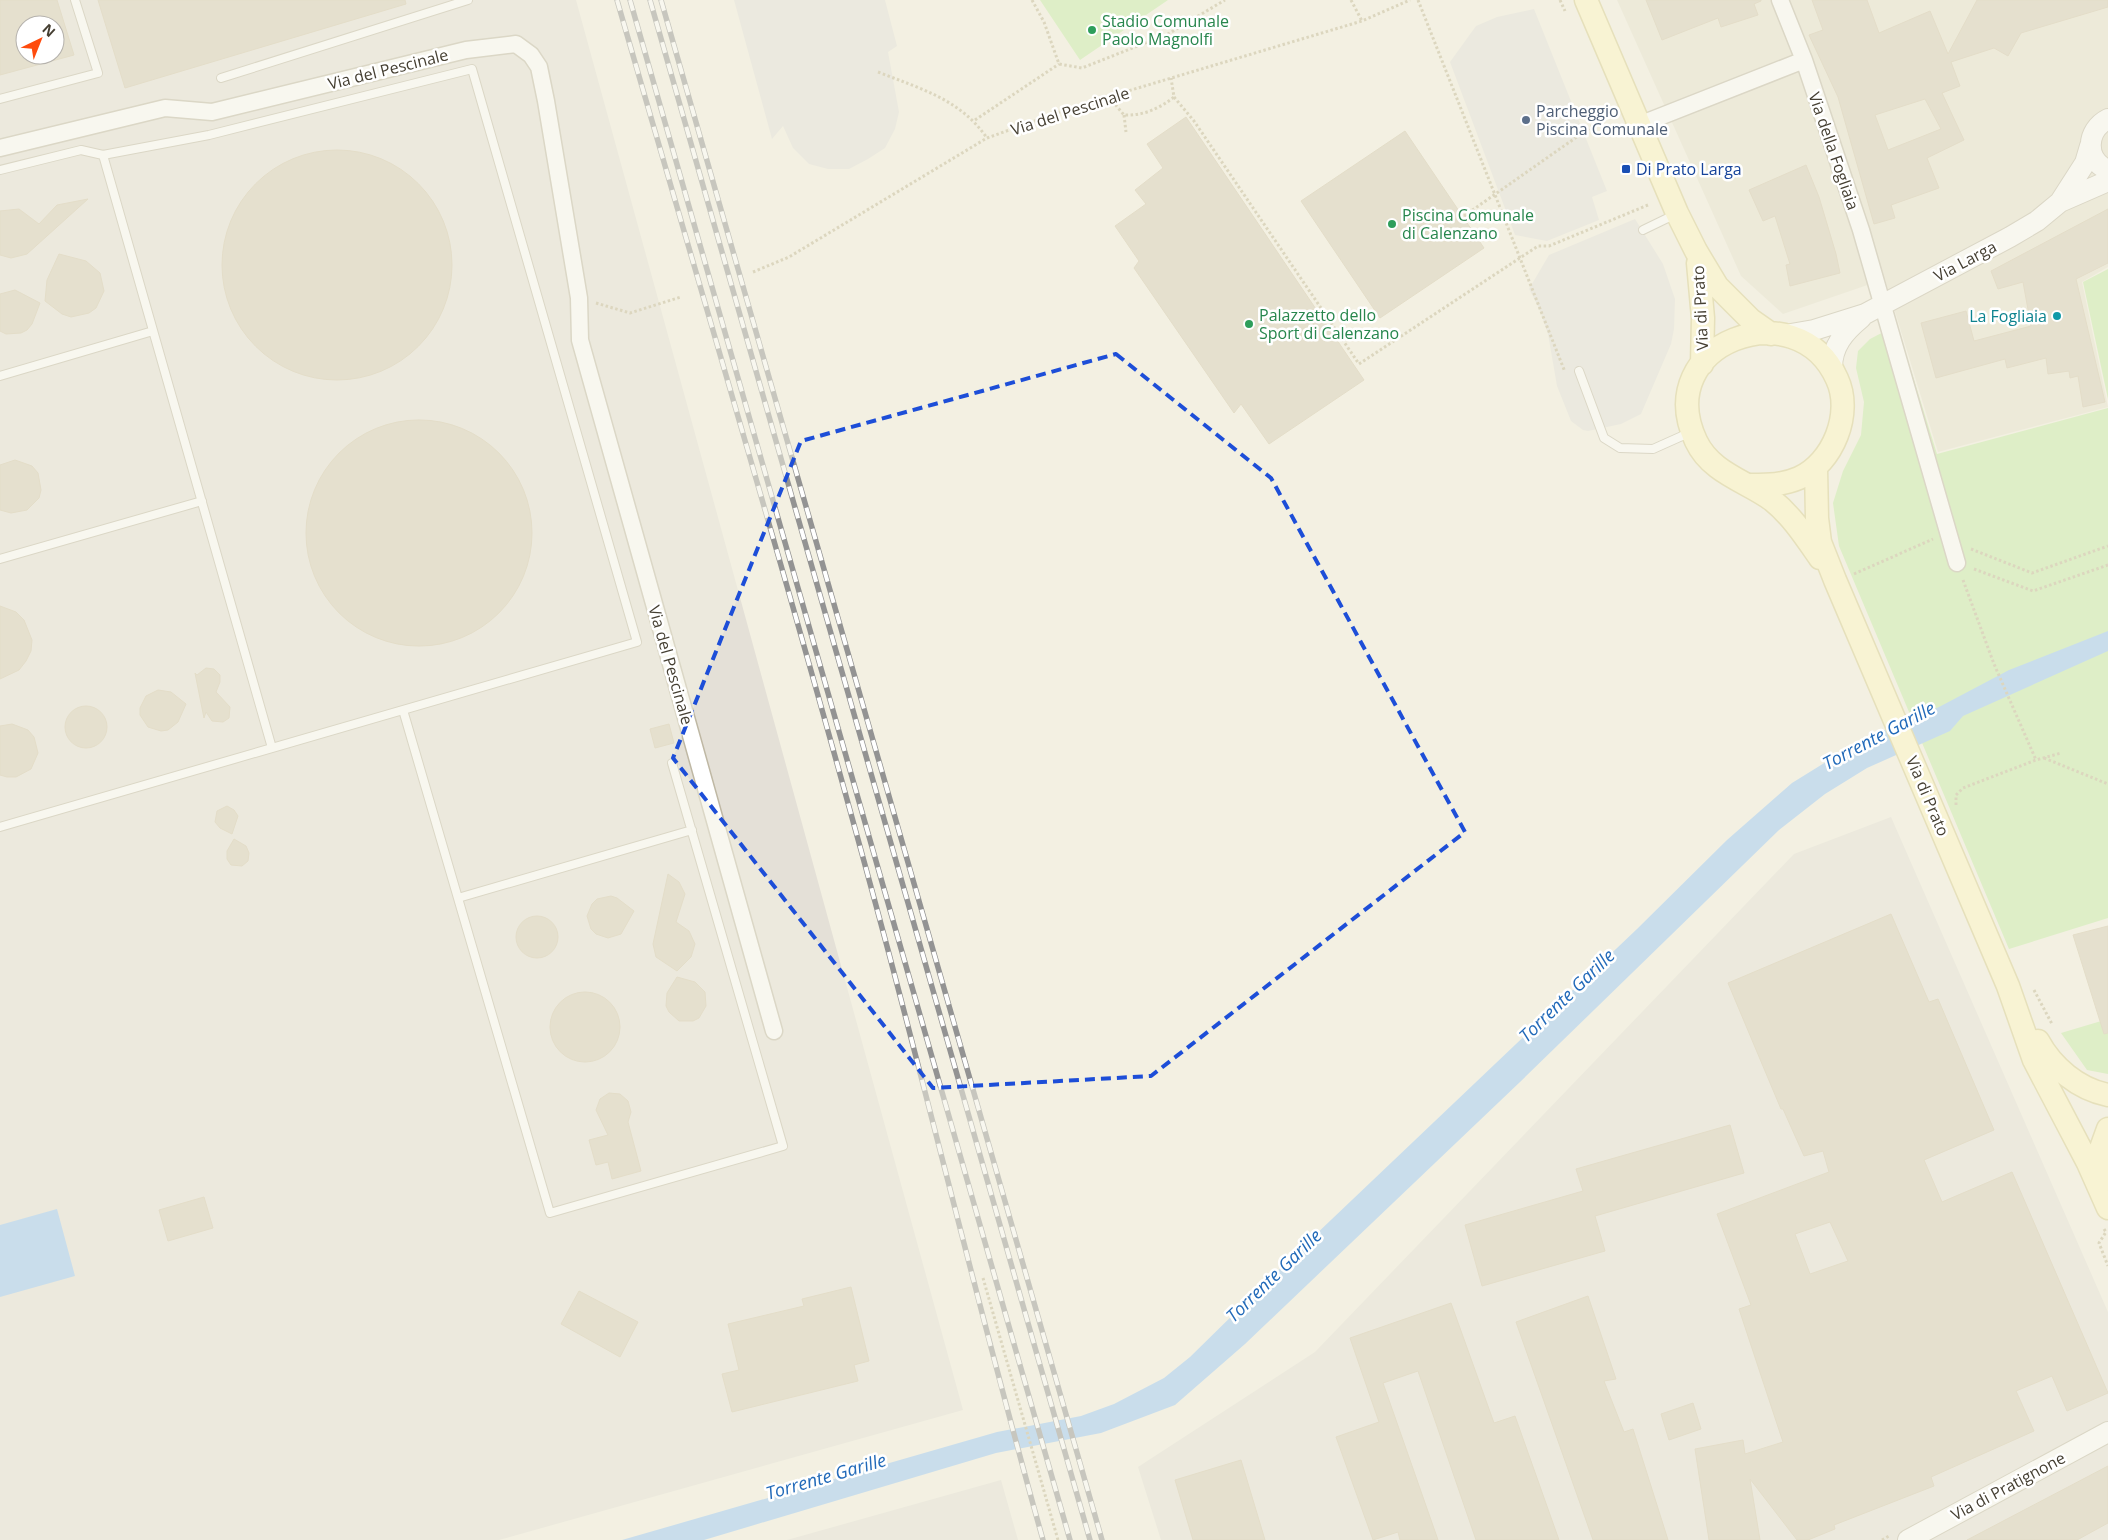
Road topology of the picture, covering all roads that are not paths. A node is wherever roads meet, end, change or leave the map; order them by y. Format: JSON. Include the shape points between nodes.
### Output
{"nodes":[{"id":1,"x":75,"y":0,"type":"edge"},
{"id":2,"x":468,"y":0,"type":"edge"},
{"id":3,"x":1586,"y":0,"type":"edge"},
{"id":4,"x":1780,"y":0,"type":"edge"},
{"id":5,"x":1804,"y":60,"type":"junction"},
{"id":6,"x":221,"y":78,"type":"dead end"},
{"id":7,"x":0,"y":99,"type":"edge"},
{"id":8,"x":2108,"y":119,"type":"edge"},
{"id":9,"x":1639,"y":125,"type":"junction"},
{"id":10,"x":2090,"y":146,"type":"junction"},
{"id":11,"x":0,"y":148,"type":"edge"},
{"id":12,"x":103,"y":154,"type":"junction"},
{"id":13,"x":0,"y":170,"type":"edge"},
{"id":14,"x":2108,"y":170,"type":"edge"},
{"id":15,"x":2108,"y":181,"type":"edge"},
{"id":16,"x":2060,"y":202,"type":"junction"},
{"id":17,"x":1677,"y":213,"type":"junction"},
{"id":18,"x":1642,"y":230,"type":"dead end"},
{"id":19,"x":1696,"y":251,"type":"junction"},
{"id":20,"x":1883,"y":305,"type":"junction"},
{"id":21,"x":1865,"y":314,"type":"junction"},
{"id":22,"x":153,"y":331,"type":"junction"},
{"id":23,"x":1778,"y":335,"type":"junction"},
{"id":24,"x":1702,"y":364,"type":"junction"},
{"id":25,"x":1832,"y":368,"type":"junction"},
{"id":26,"x":1579,"y":371,"type":"dead end"},
{"id":27,"x":0,"y":376,"type":"edge"},
{"id":28,"x":1692,"y":432,"type":"junction"},
{"id":29,"x":1816,"y":468,"type":"junction"},
{"id":30,"x":1751,"y":485,"type":"junction"},
{"id":31,"x":202,"y":501,"type":"junction"},
{"id":32,"x":0,"y":559,"type":"edge"},
{"id":33,"x":1957,"y":563,"type":"road end"},
{"id":34,"x":1840,"y":579,"type":"junction"},
{"id":35,"x":403,"y":710,"type":"junction"},
{"id":36,"x":272,"y":748,"type":"junction"},
{"id":37,"x":672,"y":763,"type":"dead end"},
{"id":38,"x":0,"y":826,"type":"edge"},
{"id":39,"x":692,"y":830,"type":"junction"},
{"id":40,"x":458,"y":898,"type":"junction"},
{"id":41,"x":2019,"y":984,"type":"junction"},
{"id":42,"x":774,"y":1031,"type":"dead end"},
{"id":43,"x":2108,"y":1095,"type":"edge"},
{"id":44,"x":2108,"y":1129,"type":"edge"},
{"id":45,"x":2105,"y":1202,"type":"edge"},
{"id":46,"x":2108,"y":1432,"type":"edge"},
{"id":47,"x":1908,"y":1540,"type":"edge"}],
"edges":[{"from":1,"to":7,"type":"lane","via":[[98,73]]},
{"from":2,"to":6,"type":"lane"},
{"from":3,"to":9,"type":"main road","name":"Via di Prato"},
{"from":4,"to":5,"type":"street","name":"Via della Fogliaia"},
{"from":5,"to":9,"type":"street"},
{"from":5,"to":20,"type":"street","name":"Via della Fogliaia"},
{"from":8,"to":10,"type":"street","name":"Via Larga","via":[[2095,129]]},
{"from":9,"to":17,"type":"main road","name":"Via di Prato"},
{"from":10,"to":14,"type":"street","via":[[2097,163]]},
{"from":10,"to":16,"type":"street","name":"Via Larga","via":[[2085,163]]},
{"from":11,"to":42,"type":"street","name":"Via del Pescinale","via":[[165,108],[212,112],[466,50],[516,44],[531,55],[539,66],[579,298],[580,340]]},
{"from":12,"to":13,"type":"lane","via":[[80,150]]},
{"from":12,"to":22,"type":"lane"},
{"from":12,"to":35,"type":"lane","via":[[209,134],[472,69],[637,642]]},
{"from":15,"to":16,"type":"street","name":"Via Larga"},
{"from":16,"to":20,"type":"street","name":"Via Larga","via":[[2010,237]]},
{"from":17,"to":18,"type":"lane"},
{"from":17,"to":19,"type":"main road","name":"Via di Prato"},
{"from":19,"to":23,"type":"main road","name":"Via di Prato","via":[[1717,286],[1751,320]]},
{"from":19,"to":24,"type":"main road","name":"Via di Prato","via":[[1702,290]]},
{"from":20,"to":21,"type":"street","name":"Via Larga"},
{"from":20,"to":33,"type":"street","name":"Via della Fogliaia"},
{"from":21,"to":23,"type":"street","name":"Via Larga","via":[[1814,330]]},
{"from":21,"to":25,"type":"street","name":"Via Larga","via":[[1850,326],[1836,345]]},
{"from":22,"to":27,"type":"lane"},
{"from":22,"to":31,"type":"lane"},
{"from":23,"to":24,"type":"main road","name":"Via di Prato","via":[[1755,333],[1727,341]]},
{"from":23,"to":25,"type":"main road","name":"Via di Prato","via":[[1815,350]]},
{"from":24,"to":28,"type":"main road","name":"Via di Prato","via":[[1689,396]]},
{"from":25,"to":29,"type":"main road","name":"Via di Prato","via":[[1838,381],[1843,416],[1830,451]]},
{"from":26,"to":28,"type":"lane","via":[[1604,438],[1620,448],[1653,449]]},
{"from":28,"to":30,"type":"main road","name":"Via di Prato","via":[[1713,464],[1725,474]]},
{"from":29,"to":30,"type":"main road","name":"Via di Prato","via":[[1787,482]]},
{"from":29,"to":34,"type":"main road","name":"Via di Prato","via":[[1820,542]]},
{"from":30,"to":34,"type":"main road","name":"Via di Prato","via":[[1788,515]]},
{"from":31,"to":32,"type":"lane"},
{"from":31,"to":36,"type":"lane"},
{"from":34,"to":41,"type":"main road","name":"Via di Prato","via":[[1875,673],[1936,816]]},
{"from":35,"to":36,"type":"lane"},
{"from":35,"to":40,"type":"lane"},
{"from":36,"to":38,"type":"lane"},
{"from":37,"to":39,"type":"lane"},
{"from":39,"to":40,"type":"lane"},
{"from":39,"to":40,"type":"lane","via":[[783,1146],[550,1213]]},
{"from":41,"to":43,"type":"main road","name":"Via di Prato","via":[[2043,1050],[2054,1065],[2074,1081]]},
{"from":41,"to":45,"type":"main road","name":"Via di Prato","via":[[2034,1060]]},
{"from":44,"to":45,"type":"main road","name":"Via di Prato","via":[[2100,1151]]},
{"from":46,"to":47,"type":"street","name":"Via di Pratignone"}]}
